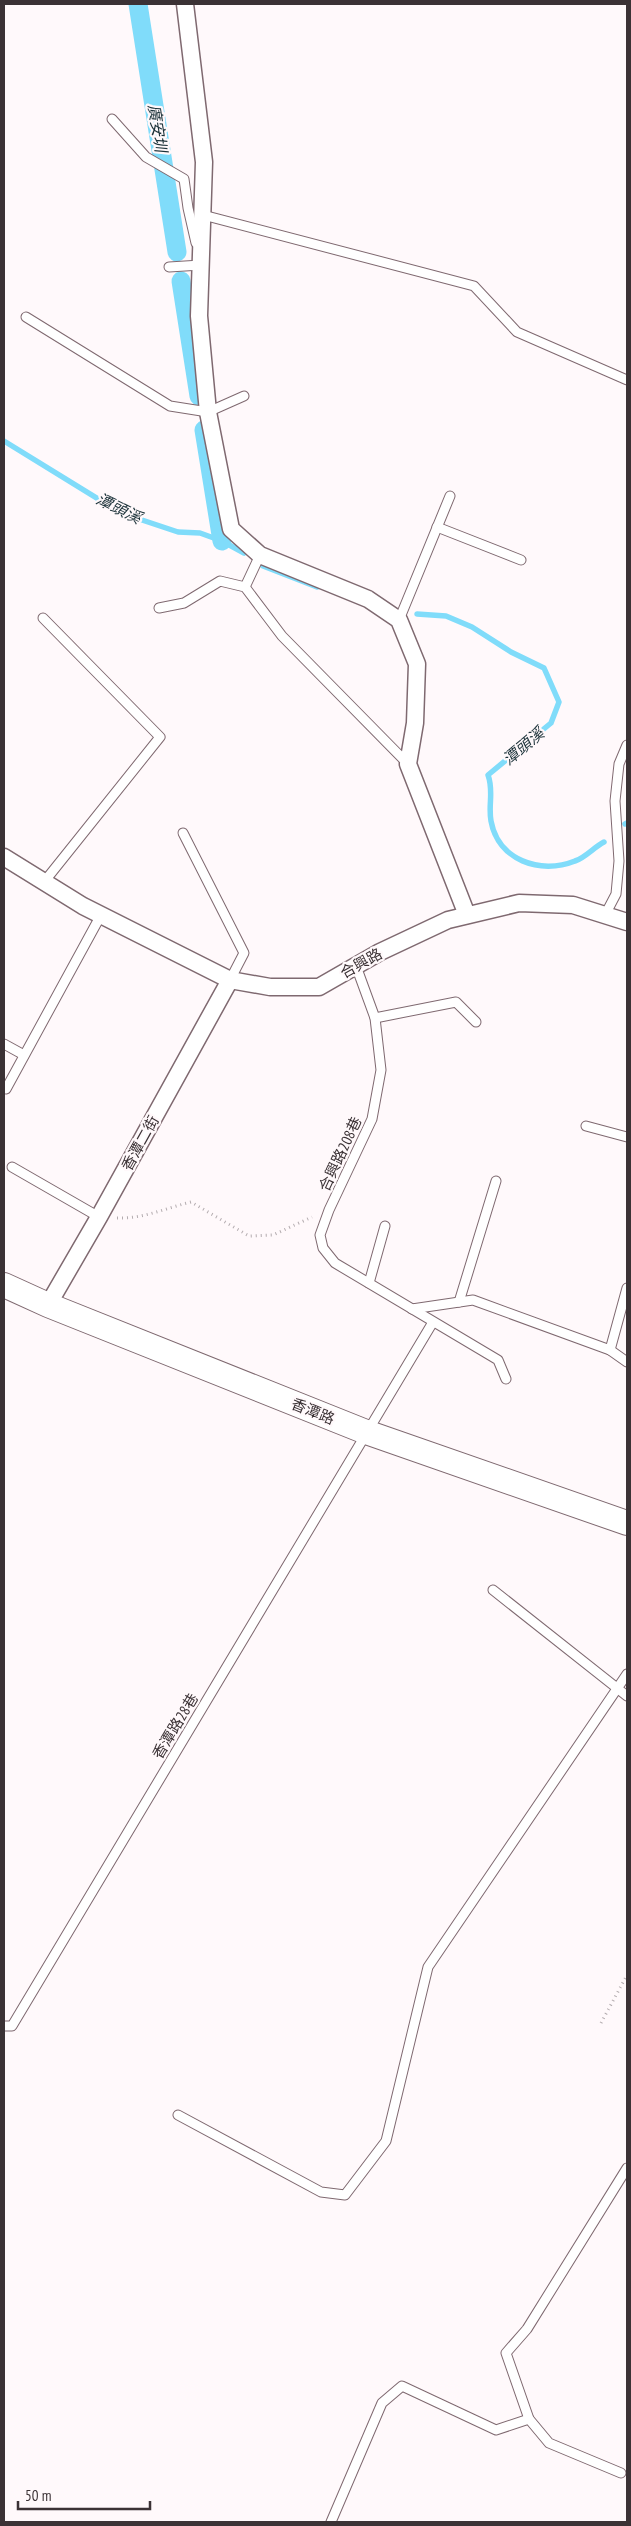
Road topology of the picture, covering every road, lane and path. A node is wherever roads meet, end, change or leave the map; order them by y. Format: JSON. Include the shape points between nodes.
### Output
{"nodes":[{"id":1,"x":185,"y":4,"type":"edge"},
{"id":2,"x":112,"y":119,"type":"dead end"},
{"id":3,"x":203,"y":215,"type":"junction"},
{"id":4,"x":201,"y":266,"type":"junction"},
{"id":5,"x":169,"y":267,"type":"dead end"},
{"id":6,"x":26,"y":318,"type":"dead end"},
{"id":7,"x":627,"y":380,"type":"edge"},
{"id":8,"x":244,"y":396,"type":"dead end"},
{"id":9,"x":208,"y":412,"type":"junction"},
{"id":10,"x":450,"y":496,"type":"dead end"},
{"id":11,"x":437,"y":527,"type":"junction"},
{"id":12,"x":260,"y":555,"type":"junction"},
{"id":13,"x":521,"y":560,"type":"dead end"},
{"id":14,"x":245,"y":587,"type":"junction"},
{"id":15,"x":160,"y":608,"type":"dead end"},
{"id":16,"x":43,"y":618,"type":"dead end"},
{"id":17,"x":399,"y":620,"type":"junction"},
{"id":18,"x":627,"y":745,"type":"edge"},
{"id":19,"x":408,"y":764,"type":"junction"},
{"id":20,"x":183,"y":833,"type":"dead end"},
{"id":21,"x":4,"y":857,"type":"edge"},
{"id":22,"x":44,"y":882,"type":"junction"},
{"id":23,"x":101,"y":915,"type":"junction"},
{"id":24,"x":468,"y":915,"type":"junction"},
{"id":25,"x":605,"y":915,"type":"junction"},
{"id":26,"x":627,"y":922,"type":"edge"},
{"id":27,"x":356,"y":966,"type":"junction"},
{"id":28,"x":230,"y":980,"type":"junction"},
{"id":29,"x":375,"y":1018,"type":"junction"},
{"id":30,"x":476,"y":1022,"type":"dead end"},
{"id":31,"x":4,"y":1044,"type":"edge"},
{"id":32,"x":24,"y":1055,"type":"junction"},
{"id":33,"x":6,"y":1089,"type":"dead end"},
{"id":34,"x":586,"y":1126,"type":"dead end"},
{"id":35,"x":627,"y":1137,"type":"edge"},
{"id":36,"x":12,"y":1167,"type":"dead end"},
{"id":37,"x":496,"y":1181,"type":"dead end"},
{"id":38,"x":329,"y":1210,"type":"junction"},
{"id":39,"x":99,"y":1216,"type":"junction"},
{"id":40,"x":385,"y":1226,"type":"dead end"},
{"id":41,"x":369,"y":1283,"type":"junction"},
{"id":42,"x":4,"y":1285,"type":"edge"},
{"id":43,"x":627,"y":1288,"type":"edge"},
{"id":44,"x":459,"y":1302,"type":"junction"},
{"id":45,"x":48,"y":1305,"type":"junction"},
{"id":46,"x":412,"y":1309,"type":"junction"},
{"id":47,"x":433,"y":1322,"type":"junction"},
{"id":48,"x":610,"y":1350,"type":"junction"},
{"id":49,"x":627,"y":1362,"type":"edge"},
{"id":50,"x":506,"y":1379,"type":"dead end"},
{"id":51,"x":366,"y":1432,"type":"junction"},
{"id":52,"x":627,"y":1523,"type":"edge"},
{"id":53,"x":493,"y":1590,"type":"dead end"},
{"id":54,"x":627,"y":1674,"type":"edge"},
{"id":55,"x":618,"y":1689,"type":"junction"},
{"id":56,"x":627,"y":1696,"type":"edge"},
{"id":57,"x":627,"y":1976,"type":"edge"},
{"id":58,"x":601,"y":2022,"type":"dead end"},
{"id":59,"x":4,"y":2026,"type":"edge"},
{"id":60,"x":178,"y":2115,"type":"dead end"},
{"id":61,"x":627,"y":2168,"type":"edge"},
{"id":62,"x":529,"y":2419,"type":"junction"},
{"id":63,"x":621,"y":2473,"type":"dead end"},
{"id":64,"x":331,"y":2522,"type":"edge"}],
"edges":[{"from":1,"to":3,"type":"street","via":[[204,162]]},
{"from":2,"to":4,"type":"lane","via":[[146,156],[184,179]]},
{"from":3,"to":4,"type":"street"},
{"from":3,"to":7,"type":"lane","via":[[474,286],[517,332]]},
{"from":4,"to":5,"type":"lane"},
{"from":4,"to":9,"type":"street","via":[[199,316]]},
{"from":6,"to":9,"type":"lane","via":[[170,406]]},
{"from":8,"to":9,"type":"lane"},
{"from":9,"to":12,"type":"street","via":[[230,529]]},
{"from":10,"to":11,"type":"lane"},
{"from":11,"to":13,"type":"lane"},
{"from":11,"to":17,"type":"lane"},
{"from":12,"to":14,"type":"lane"},
{"from":12,"to":17,"type":"street","via":[[368,599]]},
{"from":14,"to":15,"type":"lane","via":[[220,581],[184,603]]},
{"from":14,"to":19,"type":"lane","via":[[282,636]]},
{"from":16,"to":22,"type":"lane","via":[[160,737]]},
{"from":17,"to":19,"type":"street","via":[[417,664],[415,723]]},
{"from":18,"to":25,"type":"lane","via":[[618,764],[615,801],[619,861],[616,894]]},
{"from":19,"to":24,"type":"street"},
{"from":20,"to":28,"type":"lane","via":[[244,952]]},
{"from":21,"to":22,"type":"street","name":"合興路"},
{"from":22,"to":23,"type":"street","name":"合興路"},
{"from":23,"to":28,"type":"street","name":"合興路"},
{"from":23,"to":32,"type":"lane"},
{"from":24,"to":25,"type":"street","name":"合興路","via":[[519,903],[574,905]]},
{"from":24,"to":27,"type":"street","name":"合興路","via":[[448,920]]},
{"from":25,"to":26,"type":"street","name":"合興路"},
{"from":27,"to":28,"type":"street","name":"合興路","via":[[319,987],[270,987]]},
{"from":27,"to":29,"type":"lane","name":"合興路208巷"},
{"from":28,"to":39,"type":"street","name":"香潭二街"},
{"from":29,"to":30,"type":"lane","via":[[456,1002]]},
{"from":29,"to":38,"type":"lane","name":"合興路208巷","via":[[381,1070],[372,1119]]},
{"from":31,"to":32,"type":"lane"},
{"from":32,"to":33,"type":"lane"},
{"from":34,"to":35,"type":"lane"},
{"from":36,"to":39,"type":"lane"},
{"from":37,"to":44,"type":"lane"},
{"from":38,"to":39,"type":"path","via":[[273,1234],[249,1236],[191,1202],[135,1219]]},
{"from":38,"to":41,"type":"lane","name":"合興路208巷","via":[[320,1235],[323,1248],[335,1263]]},
{"from":39,"to":45,"type":"street","name":"香潭二街"},
{"from":40,"to":41,"type":"lane"},
{"from":41,"to":46,"type":"lane","name":"合興路208巷"},
{"from":42,"to":45,"type":"street","name":"香潭路"},
{"from":43,"to":48,"type":"lane"},
{"from":44,"to":46,"type":"lane"},
{"from":44,"to":48,"type":"lane","via":[[473,1300]]},
{"from":45,"to":51,"type":"street","name":"香潭路"},
{"from":46,"to":47,"type":"lane","name":"合興路208巷"},
{"from":47,"to":50,"type":"lane","name":"合興路208巷","via":[[498,1360]]},
{"from":47,"to":51,"type":"lane"},
{"from":48,"to":49,"type":"lane"},
{"from":51,"to":52,"type":"street","name":"香潭路"},
{"from":51,"to":59,"type":"lane","name":"香潭路28巷","via":[[12,2026]]},
{"from":53,"to":55,"type":"lane"},
{"from":54,"to":55,"type":"lane"},
{"from":55,"to":56,"type":"lane"},
{"from":55,"to":60,"type":"lane","via":[[428,1967],[386,2140],[345,2195],[321,2192]]},
{"from":57,"to":58,"type":"path"},
{"from":61,"to":62,"type":"lane","via":[[527,2329],[506,2353]]},
{"from":62,"to":63,"type":"lane","via":[[549,2443]]},
{"from":62,"to":64,"type":"lane","via":[[496,2430],[402,2386],[382,2403]]}]}
